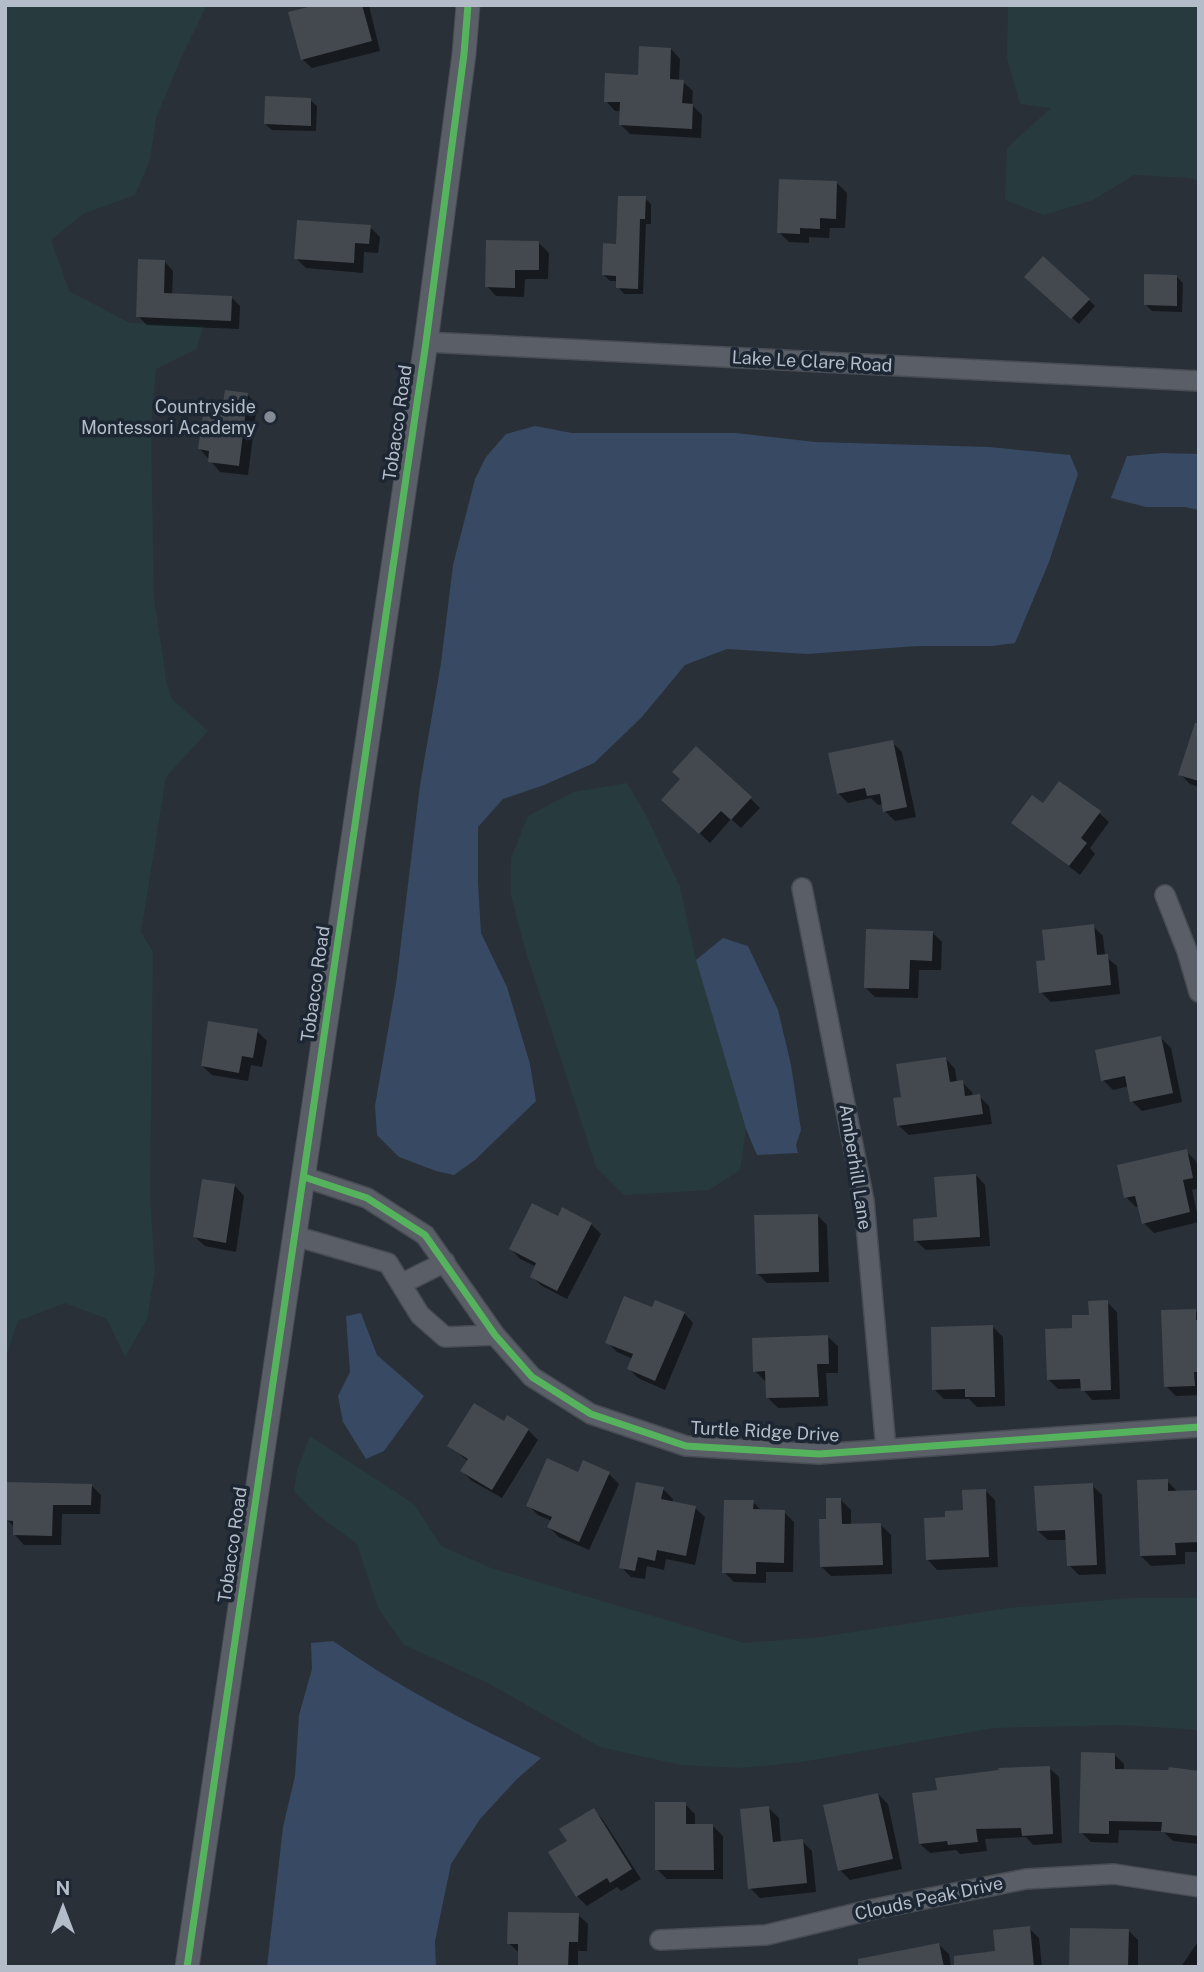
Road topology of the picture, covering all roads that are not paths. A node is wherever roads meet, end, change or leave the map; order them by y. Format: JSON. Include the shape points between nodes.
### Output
{"nodes":[{"id":1,"x":468,"y":5,"type":"edge"},
{"id":2,"x":426,"y":342,"type":"junction"},
{"id":3,"x":1199,"y":381,"type":"edge"},
{"id":4,"x":802,"y":888,"type":"dead end"},
{"id":5,"x":1165,"y":895,"type":"dead end"},
{"id":6,"x":1199,"y":992,"type":"edge"},
{"id":7,"x":304,"y":1177,"type":"junction"},
{"id":8,"x":295,"y":1236,"type":"junction"},
{"id":9,"x":445,"y":1262,"type":"junction"},
{"id":10,"x":401,"y":1284,"type":"junction"},
{"id":11,"x":495,"y":1335,"type":"junction"},
{"id":12,"x":1199,"y":1427,"type":"edge"},
{"id":13,"x":886,"y":1449,"type":"junction"},
{"id":14,"x":1199,"y":1887,"type":"edge"},
{"id":15,"x":660,"y":1940,"type":"dead end"},
{"id":16,"x":187,"y":1967,"type":"edge"}],
"edges":[{"from":1,"to":2,"type":"street","name":"Tobacco Road"},
{"from":2,"to":3,"type":"street","name":"Lake Le Clare Road"},
{"from":2,"to":7,"type":"street","name":"Tobacco Road"},
{"from":4,"to":13,"type":"street","name":"Amberhill Lane","via":[[864,1201]]},
{"from":5,"to":6,"type":"street"},
{"from":7,"to":8,"type":"street","name":"Tobacco Road"},
{"from":7,"to":9,"type":"street","name":"Turtle Ridge Drive","via":[[367,1198],[425,1234]]},
{"from":8,"to":10,"type":"street","via":[[388,1263]]},
{"from":8,"to":16,"type":"street","name":"Tobacco Road"},
{"from":9,"to":10,"type":"street"},
{"from":9,"to":11,"type":"street","name":"Turtle Ridge Drive"},
{"from":10,"to":11,"type":"street","via":[[421,1315],[444,1337]]},
{"from":11,"to":13,"type":"street","name":"Turtle Ridge Drive","via":[[532,1377],[592,1414],[686,1446],[818,1454]]},
{"from":12,"to":13,"type":"street","name":"Turtle Ridge Drive"},
{"from":14,"to":15,"type":"street","name":"Clouds Peak Drive","via":[[1114,1874],[1026,1879],[766,1935]]}]}
